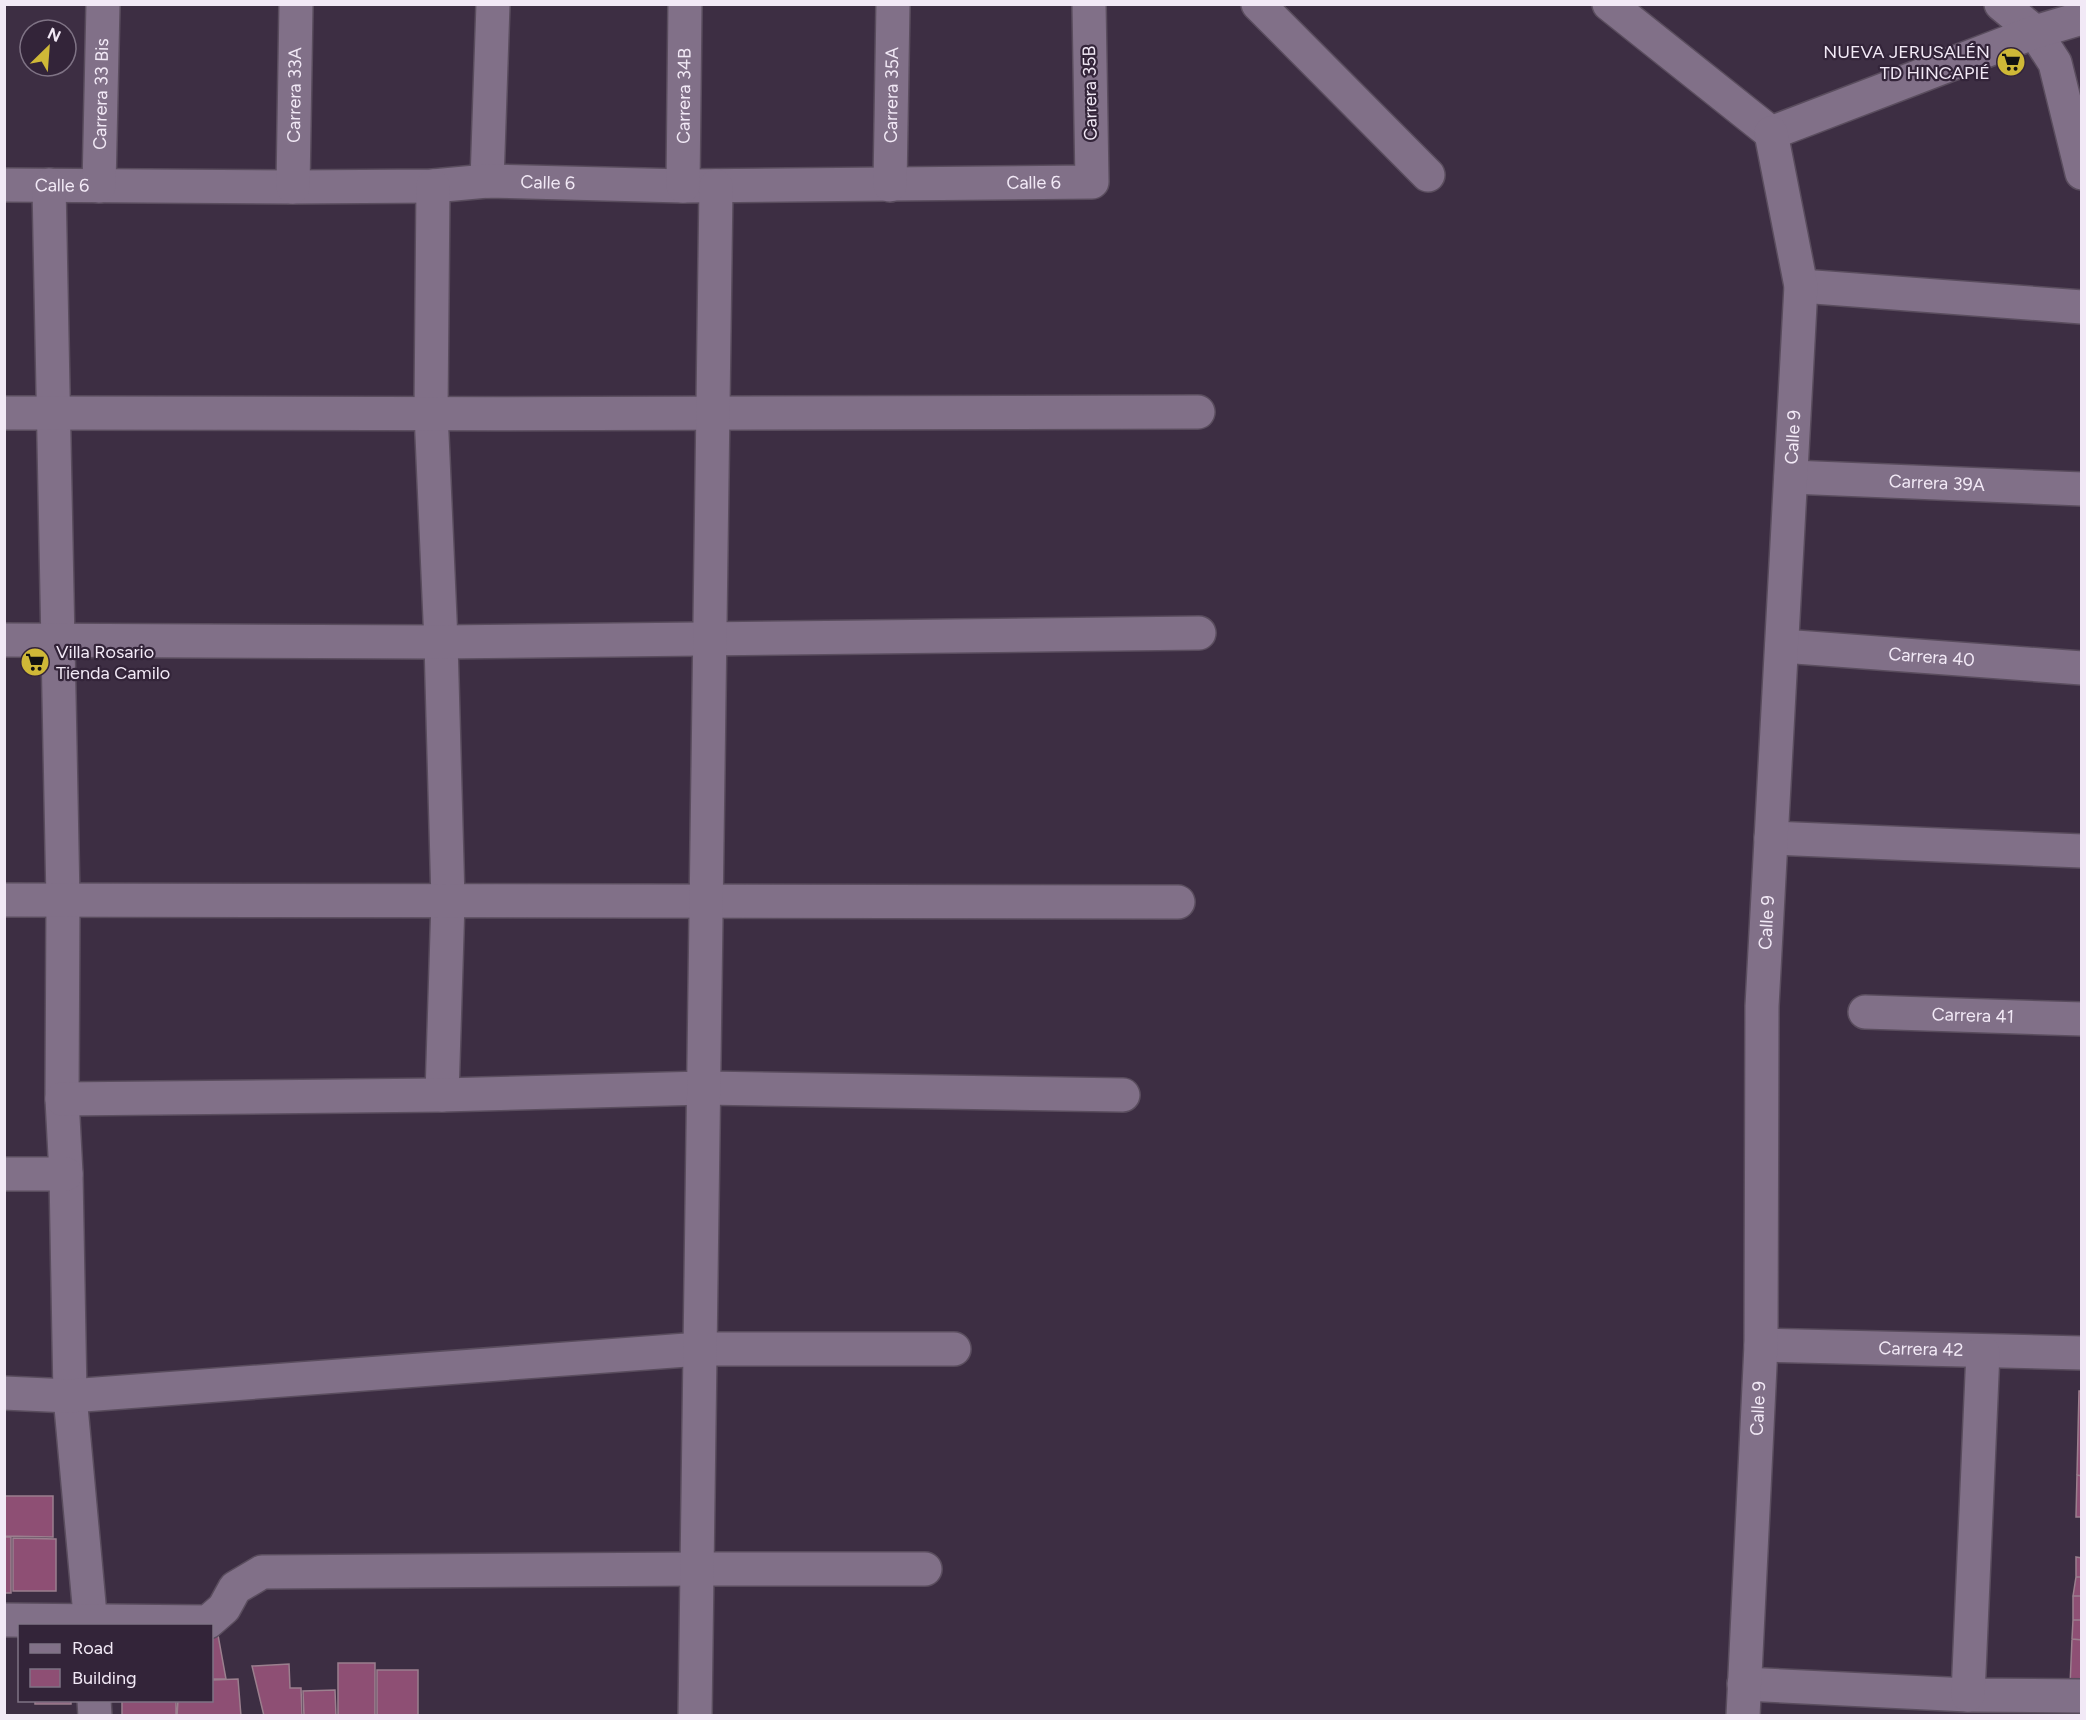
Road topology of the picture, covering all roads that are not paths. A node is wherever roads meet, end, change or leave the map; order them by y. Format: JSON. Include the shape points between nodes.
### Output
{"nodes":[{"id":1,"x":103,"y":4,"type":"edge"},
{"id":2,"x":296,"y":4,"type":"edge"},
{"id":3,"x":493,"y":4,"type":"edge"},
{"id":4,"x":685,"y":4,"type":"edge"},
{"id":5,"x":893,"y":4,"type":"edge"},
{"id":6,"x":1089,"y":4,"type":"edge"},
{"id":7,"x":1258,"y":4,"type":"edge"},
{"id":8,"x":1609,"y":4,"type":"edge"},
{"id":9,"x":2001,"y":4,"type":"edge"},
{"id":10,"x":2082,"y":18,"type":"edge"},
{"id":11,"x":2035,"y":32,"type":"junction"},
{"id":12,"x":1771,"y":133,"type":"junction"},
{"id":13,"x":2082,"y":173,"type":"edge"},
{"id":14,"x":1428,"y":175,"type":"dead end"},
{"id":15,"x":488,"y":181,"type":"junction"},
{"id":16,"x":1092,"y":182,"type":"joint"},
{"id":17,"x":4,"y":185,"type":"edge"},
{"id":18,"x":49,"y":185,"type":"junction"},
{"id":19,"x":890,"y":185,"type":"junction"},
{"id":20,"x":99,"y":186,"type":"junction"},
{"id":21,"x":433,"y":186,"type":"junction"},
{"id":22,"x":683,"y":186,"type":"junction"},
{"id":23,"x":716,"y":186,"type":"junction"},
{"id":24,"x":293,"y":187,"type":"junction"},
{"id":25,"x":1801,"y":286,"type":"junction"},
{"id":26,"x":2082,"y":307,"type":"edge"},
{"id":27,"x":431,"y":412,"type":"junction"},
{"id":28,"x":1198,"y":412,"type":"dead end"},
{"id":29,"x":4,"y":414,"type":"edge"},
{"id":30,"x":54,"y":414,"type":"junction"},
{"id":31,"x":712,"y":415,"type":"junction"},
{"id":32,"x":1791,"y":477,"type":"junction"},
{"id":33,"x":2082,"y":489,"type":"edge"},
{"id":34,"x":1199,"y":633,"type":"dead end"},
{"id":35,"x":57,"y":639,"type":"junction"},
{"id":36,"x":710,"y":639,"type":"junction"},
{"id":37,"x":4,"y":640,"type":"edge"},
{"id":38,"x":441,"y":642,"type":"junction"},
{"id":39,"x":1782,"y":646,"type":"junction"},
{"id":40,"x":2082,"y":668,"type":"edge"},
{"id":41,"x":1772,"y":838,"type":"junction"},
{"id":42,"x":2082,"y":851,"type":"edge"},
{"id":43,"x":4,"y":900,"type":"edge"},
{"id":44,"x":63,"y":900,"type":"junction"},
{"id":45,"x":448,"y":901,"type":"junction"},
{"id":46,"x":706,"y":901,"type":"junction"},
{"id":47,"x":1178,"y":902,"type":"dead end"},
{"id":48,"x":1865,"y":1012,"type":"dead end"},
{"id":49,"x":2082,"y":1019,"type":"edge"},
{"id":50,"x":704,"y":1088,"type":"junction"},
{"id":51,"x":442,"y":1095,"type":"junction"},
{"id":52,"x":1124,"y":1095,"type":"dead end"},
{"id":53,"x":62,"y":1099,"type":"junction"},
{"id":54,"x":4,"y":1174,"type":"edge"},
{"id":55,"x":66,"y":1174,"type":"junction"},
{"id":56,"x":1761,"y":1345,"type":"junction"},
{"id":57,"x":700,"y":1349,"type":"junction"},
{"id":58,"x":954,"y":1349,"type":"dead end"},
{"id":59,"x":1983,"y":1352,"type":"junction"},
{"id":60,"x":2082,"y":1353,"type":"edge"},
{"id":61,"x":4,"y":1393,"type":"edge"},
{"id":62,"x":70,"y":1396,"type":"junction"},
{"id":63,"x":697,"y":1569,"type":"junction"},
{"id":64,"x":926,"y":1569,"type":"dead end"},
{"id":65,"x":4,"y":1620,"type":"edge"},
{"id":66,"x":91,"y":1623,"type":"edge"},
{"id":67,"x":1968,"y":1695,"type":"junction"},
{"id":68,"x":2082,"y":1696,"type":"edge"},
{"id":69,"x":1744,"y":1700,"type":"edge"},
{"id":70,"x":695,"y":1716,"type":"edge"}],
"edges":[{"from":1,"to":20,"type":"street","name":"Carrera 33 Bis"},
{"from":2,"to":24,"type":"street","name":"Carrera 33A"},
{"from":3,"to":15,"type":"street"},
{"from":4,"to":22,"type":"street","name":"Carrera 34B"},
{"from":5,"to":19,"type":"street","name":"Carrera 35A"},
{"from":6,"to":16,"type":"street","name":"Carrera 35B"},
{"from":7,"to":14,"type":"street"},
{"from":8,"to":12,"type":"street"},
{"from":9,"to":11,"type":"street"},
{"from":10,"to":11,"type":"street"},
{"from":11,"to":12,"type":"street"},
{"from":11,"to":13,"type":"street","via":[[2055,63]]},
{"from":12,"to":25,"type":"street","name":"Calle 9"},
{"from":15,"to":21,"type":"street","name":"Calle 6"},
{"from":15,"to":22,"type":"street","name":"Calle 6"},
{"from":16,"to":19,"type":"street","name":"Calle 6"},
{"from":17,"to":18,"type":"street","name":"Calle 6"},
{"from":18,"to":20,"type":"street","name":"Calle 6"},
{"from":18,"to":30,"type":"street"},
{"from":19,"to":23,"type":"street","name":"Calle 6"},
{"from":20,"to":24,"type":"street","name":"Calle 6"},
{"from":21,"to":24,"type":"street","name":"Calle 6"},
{"from":21,"to":27,"type":"street"},
{"from":22,"to":23,"type":"street","name":"Calle 6"},
{"from":23,"to":31,"type":"street"},
{"from":25,"to":26,"type":"street"},
{"from":25,"to":32,"type":"street","name":"Calle 9"},
{"from":27,"to":30,"type":"street"},
{"from":27,"to":31,"type":"street"},
{"from":27,"to":38,"type":"street"},
{"from":28,"to":31,"type":"street"},
{"from":29,"to":30,"type":"street"},
{"from":30,"to":35,"type":"street"},
{"from":31,"to":36,"type":"street"},
{"from":32,"to":33,"type":"street","name":"Carrera 39A"},
{"from":32,"to":39,"type":"street","name":"Calle 9"},
{"from":34,"to":36,"type":"street"},
{"from":35,"to":37,"type":"street"},
{"from":35,"to":38,"type":"street"},
{"from":35,"to":44,"type":"street"},
{"from":36,"to":38,"type":"street"},
{"from":36,"to":46,"type":"street"},
{"from":38,"to":45,"type":"street"},
{"from":39,"to":40,"type":"street","name":"Carrera 40"},
{"from":39,"to":41,"type":"street","name":"Calle 9"},
{"from":41,"to":42,"type":"street"},
{"from":41,"to":56,"type":"street","name":"Calle 9","via":[[1762,1006]]},
{"from":43,"to":44,"type":"street"},
{"from":44,"to":45,"type":"street"},
{"from":44,"to":53,"type":"street"},
{"from":45,"to":46,"type":"street"},
{"from":45,"to":51,"type":"street"},
{"from":46,"to":47,"type":"street"},
{"from":46,"to":50,"type":"street"},
{"from":48,"to":49,"type":"street","name":"Carrera 41"},
{"from":50,"to":51,"type":"street"},
{"from":50,"to":52,"type":"street"},
{"from":50,"to":57,"type":"street"},
{"from":51,"to":53,"type":"street"},
{"from":53,"to":55,"type":"street"},
{"from":54,"to":55,"type":"street"},
{"from":55,"to":62,"type":"street"},
{"from":56,"to":59,"type":"street","name":"Carrera 42"},
{"from":56,"to":69,"type":"street","name":"Calle 9"},
{"from":57,"to":58,"type":"street"},
{"from":57,"to":62,"type":"street"},
{"from":57,"to":63,"type":"street"},
{"from":59,"to":60,"type":"street","name":"Carrera 42"},
{"from":59,"to":67,"type":"street"},
{"from":61,"to":62,"type":"street"},
{"from":62,"to":66,"type":"street"},
{"from":63,"to":64,"type":"street"},
{"from":63,"to":66,"type":"street","via":[[262,1572],[235,1588],[224,1608],[208,1622]]},
{"from":63,"to":70,"type":"street"},
{"from":65,"to":66,"type":"street"},
{"from":67,"to":68,"type":"street"},
{"from":67,"to":69,"type":"street"}]}
